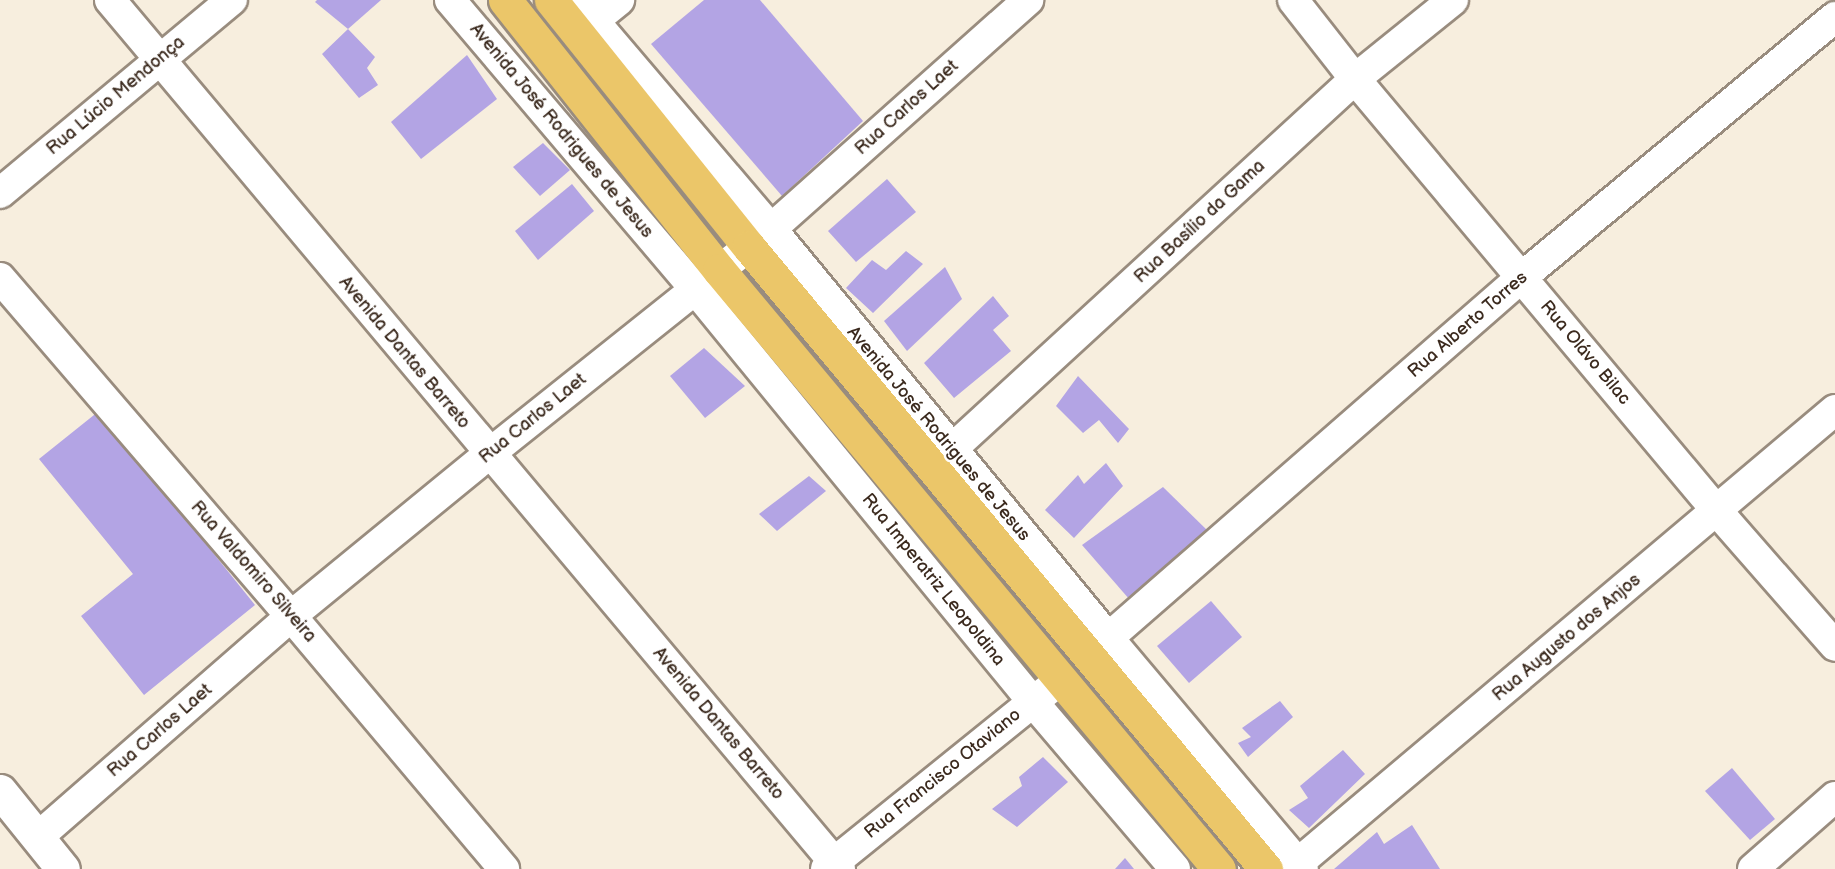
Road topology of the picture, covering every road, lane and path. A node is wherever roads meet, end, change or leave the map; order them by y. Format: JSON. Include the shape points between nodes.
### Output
{"nodes":[{"id":1,"x":110,"y":0,"type":"edge"},
{"id":2,"x":232,"y":0,"type":"edge"},
{"id":3,"x":450,"y":0,"type":"edge"},
{"id":4,"x":505,"y":0,"type":"edge"},
{"id":5,"x":551,"y":0,"type":"edge"},
{"id":6,"x":619,"y":0,"type":"edge"},
{"id":7,"x":1028,"y":0,"type":"edge"},
{"id":8,"x":1293,"y":0,"type":"edge"},
{"id":9,"x":1453,"y":0,"type":"edge"},
{"id":10,"x":583,"y":11,"type":"edge"},
{"id":11,"x":1835,"y":17,"type":"edge"},
{"id":12,"x":160,"y":59,"type":"junction"},
{"id":13,"x":1355,"y":79,"type":"junction"},
{"id":14,"x":0,"y":193,"type":"edge"},
{"id":15,"x":759,"y":239,"type":"junction"},
{"id":16,"x":1522,"y":277,"type":"junction"},
{"id":17,"x":0,"y":278,"type":"edge"},
{"id":18,"x":707,"y":279,"type":"junction"},
{"id":19,"x":1835,"y":410,"type":"edge"},
{"id":20,"x":952,"y":449,"type":"junction"},
{"id":21,"x":489,"y":454,"type":"junction"},
{"id":22,"x":1717,"y":511,"type":"junction"},
{"id":23,"x":291,"y":616,"type":"junction"},
{"id":24,"x":1107,"y":639,"type":"junction"},
{"id":25,"x":1835,"y":646,"type":"edge"},
{"id":26,"x":1060,"y":679,"type":"junction"},
{"id":27,"x":1033,"y":702,"type":"junction"},
{"id":28,"x":0,"y":791,"type":"edge"},
{"id":29,"x":1835,"y":797,"type":"edge"},
{"id":30,"x":38,"y":837,"type":"junction"},
{"id":31,"x":833,"y":867,"type":"edge"},
{"id":32,"x":1288,"y":867,"type":"edge"},
{"id":33,"x":63,"y":869,"type":"edge"},
{"id":34,"x":504,"y":869,"type":"edge"},
{"id":35,"x":1175,"y":869,"type":"edge"},
{"id":36,"x":1219,"y":869,"type":"edge"},
{"id":37,"x":1753,"y":869,"type":"edge"}],
"edges":[{"from":1,"to":12,"type":"street","name":"Avenida Dantas Barreto"},
{"from":2,"to":12,"type":"street","name":"Rua Lúcio Mendonça"},
{"from":3,"to":18,"type":"street","name":"Avenida José Rodrigues de Jesus"},
{"from":4,"to":18,"type":"main road","name":"Avenida José Rodrigues de Jesus"},
{"from":5,"to":15,"type":"main road","name":"Avenida José Rodrigues de Jesus"},
{"from":6,"to":10,"type":"street"},
{"from":7,"to":15,"type":"street","name":"Rua Carlos Laet"},
{"from":8,"to":13,"type":"street","name":"Rua Olávo Bilac"},
{"from":9,"to":13,"type":"street","name":"Rua Basílio da Gama"},
{"from":10,"to":15,"type":"street","name":"Avenida José Rodrigues de Jesus"},
{"from":11,"to":16,"type":"street","name":"Rua Alberto Torres"},
{"from":12,"to":14,"type":"street","name":"Rua Lúcio Mendonça"},
{"from":12,"to":21,"type":"street","name":"Avenida Dantas Barreto"},
{"from":13,"to":16,"type":"street","name":"Rua Olávo Bilac"},
{"from":13,"to":20,"type":"street","name":"Rua Basílio da Gama"},
{"from":15,"to":18,"type":"street","name":"Rua Carlos Laet"},
{"from":15,"to":20,"type":"street","name":"Avenida José Rodrigues de Jesus"},
{"from":15,"to":32,"type":"main road","name":"Avenida José Rodrigues de Jesus"},
{"from":16,"to":22,"type":"street","name":"Rua Olávo Bilac"},
{"from":16,"to":24,"type":"street","name":"Rua Alberto Torres"},
{"from":17,"to":23,"type":"street","name":"Rua Valdomiro Silveira"},
{"from":18,"to":21,"type":"street","name":"Rua Carlos Laet"},
{"from":18,"to":26,"type":"main road","name":"Avenida José Rodrigues de Jesus"},
{"from":18,"to":27,"type":"street","name":"Rua Imperatriz Leopoldina"},
{"from":19,"to":22,"type":"street","name":"Rua Augusto dos Anjos"},
{"from":20,"to":24,"type":"street","name":"Avenida José Rodrigues de Jesus"},
{"from":21,"to":23,"type":"street","name":"Rua Carlos Laet"},
{"from":21,"to":31,"type":"street","name":"Avenida Dantas Barreto"},
{"from":22,"to":25,"type":"street","name":"Rua Olávo Bilac"},
{"from":22,"to":32,"type":"street","name":"Rua Augusto dos Anjos"},
{"from":23,"to":30,"type":"street","name":"Rua Carlos Laet"},
{"from":23,"to":34,"type":"street","name":"Rua Valdomiro Silveira"},
{"from":24,"to":32,"type":"street","name":"Avenida José Rodrigues de Jesus"},
{"from":26,"to":27,"type":"street","name":"Rua Francisco Otaviano"},
{"from":26,"to":36,"type":"main road","name":"Avenida José Rodrigues de Jesus"},
{"from":27,"to":31,"type":"street","name":"Rua Francisco Otaviano"},
{"from":27,"to":35,"type":"street","name":"Rua Imperatriz Leopoldina"},
{"from":28,"to":30,"type":"street"},
{"from":29,"to":37,"type":"street"},
{"from":30,"to":33,"type":"street"}]}
